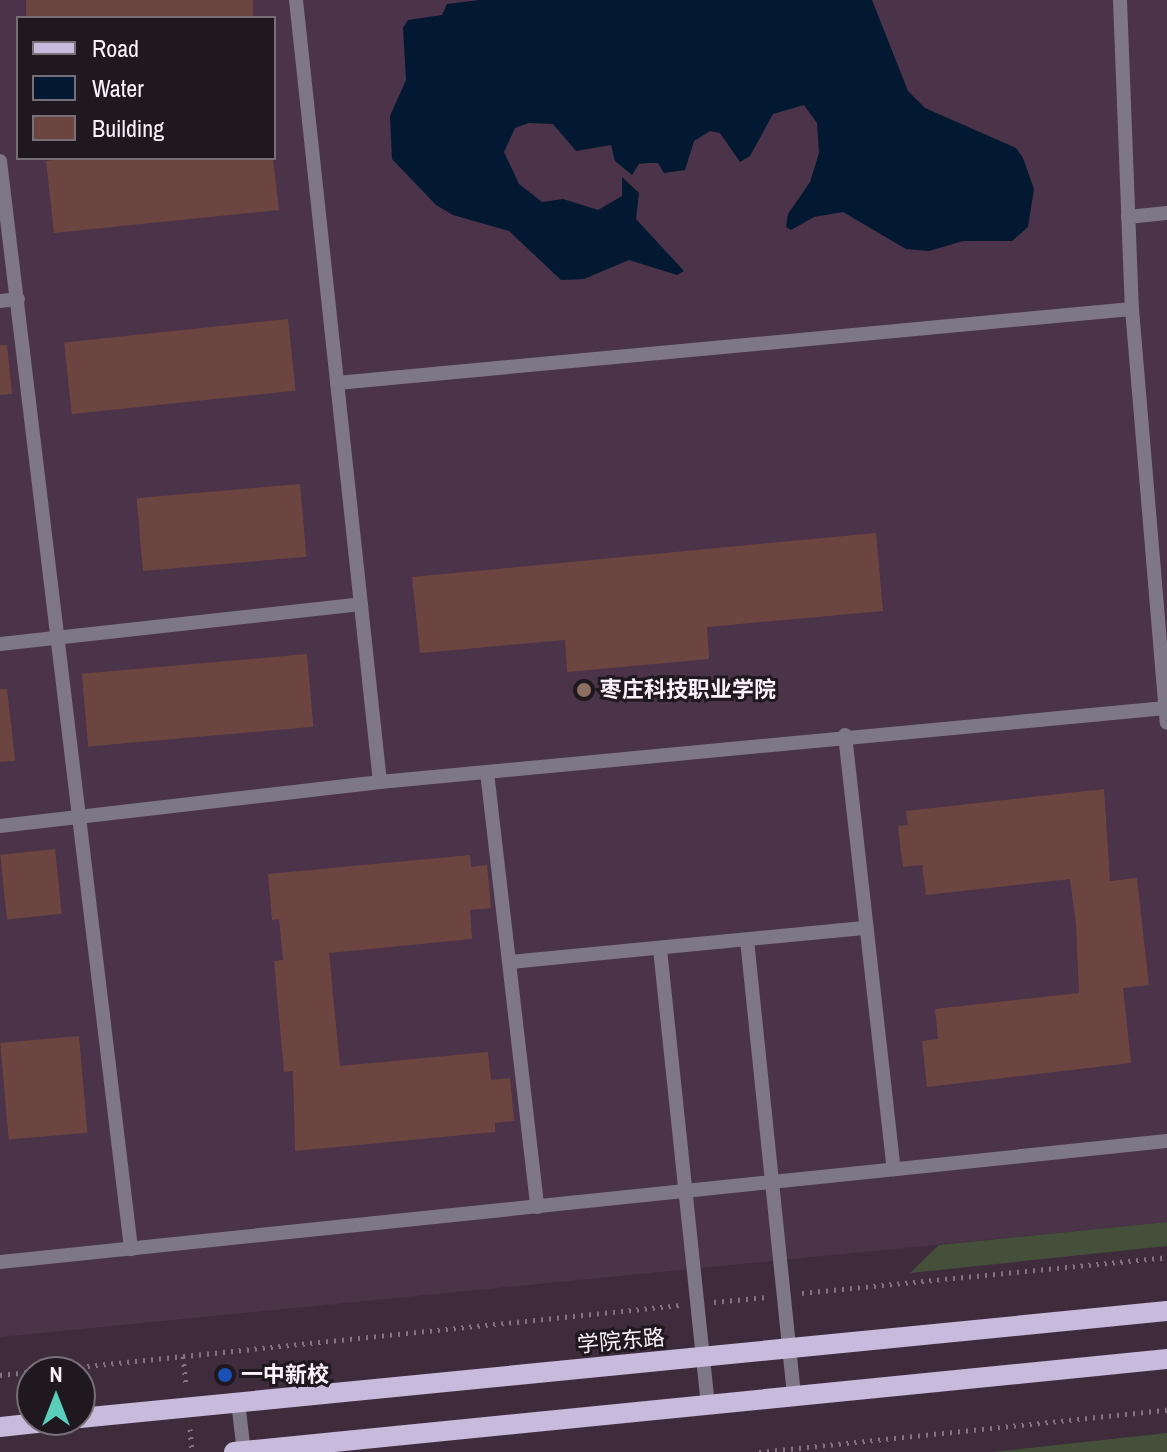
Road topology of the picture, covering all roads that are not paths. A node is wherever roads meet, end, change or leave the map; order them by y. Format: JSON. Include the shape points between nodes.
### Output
{"nodes":[{"id":1,"x":296,"y":0,"type":"edge"},
{"id":2,"x":1120,"y":0,"type":"edge"},
{"id":3,"x":0,"y":161,"type":"edge"},
{"id":4,"x":1167,"y":213,"type":"edge"},
{"id":5,"x":1128,"y":217,"type":"junction"},
{"id":6,"x":18,"y":299,"type":"junction"},
{"id":7,"x":0,"y":301,"type":"edge"},
{"id":8,"x":1132,"y":309,"type":"junction"},
{"id":9,"x":337,"y":383,"type":"junction"},
{"id":10,"x":361,"y":604,"type":"junction"},
{"id":11,"x":55,"y":638,"type":"junction"},
{"id":12,"x":0,"y":644,"type":"edge"},
{"id":13,"x":1166,"y":708,"type":"edge"},
{"id":14,"x":1167,"y":723,"type":"edge"},
{"id":15,"x":845,"y":735,"type":"junction"},
{"id":16,"x":487,"y":772,"type":"junction"},
{"id":17,"x":380,"y":782,"type":"junction"},
{"id":18,"x":75,"y":817,"type":"junction"},
{"id":19,"x":0,"y":826,"type":"edge"},
{"id":20,"x":866,"y":928,"type":"junction"},
{"id":21,"x":747,"y":940,"type":"junction"},
{"id":22,"x":660,"y":949,"type":"junction"},
{"id":23,"x":510,"y":962,"type":"junction"},
{"id":24,"x":1167,"y":1141,"type":"edge"},
{"id":25,"x":894,"y":1169,"type":"junction"},
{"id":26,"x":772,"y":1183,"type":"junction"},
{"id":27,"x":685,"y":1192,"type":"junction"},
{"id":28,"x":537,"y":1207,"type":"junction"},
{"id":29,"x":131,"y":1249,"type":"junction"},
{"id":30,"x":0,"y":1262,"type":"edge"},
{"id":31,"x":1167,"y":1311,"type":"edge"},
{"id":32,"x":789,"y":1349,"type":"junction"},
{"id":33,"x":703,"y":1357,"type":"junction"},
{"id":34,"x":1167,"y":1359,"type":"edge"},
{"id":35,"x":794,"y":1396,"type":"junction"},
{"id":36,"x":238,"y":1402,"type":"junction"},
{"id":37,"x":708,"y":1405,"type":"junction"},
{"id":38,"x":96,"y":1416,"type":"edge"},
{"id":39,"x":234,"y":1452,"type":"edge"},
{"id":40,"x":244,"y":1452,"type":"edge"}],
"edges":[{"from":1,"to":9,"type":"lane"},
{"from":2,"to":5,"type":"lane"},
{"from":3,"to":6,"type":"lane"},
{"from":4,"to":5,"type":"lane"},
{"from":5,"to":8,"type":"lane"},
{"from":6,"to":7,"type":"lane"},
{"from":6,"to":11,"type":"lane"},
{"from":8,"to":9,"type":"lane"},
{"from":8,"to":13,"type":"lane"},
{"from":9,"to":10,"type":"lane"},
{"from":10,"to":11,"type":"lane"},
{"from":10,"to":17,"type":"lane"},
{"from":11,"to":12,"type":"lane"},
{"from":11,"to":18,"type":"lane"},
{"from":13,"to":14,"type":"lane"},
{"from":13,"to":15,"type":"lane"},
{"from":15,"to":16,"type":"lane"},
{"from":15,"to":20,"type":"lane"},
{"from":16,"to":17,"type":"lane"},
{"from":16,"to":23,"type":"lane"},
{"from":17,"to":18,"type":"lane"},
{"from":18,"to":19,"type":"lane"},
{"from":18,"to":29,"type":"lane"},
{"from":20,"to":21,"type":"lane"},
{"from":20,"to":25,"type":"lane"},
{"from":21,"to":22,"type":"lane"},
{"from":21,"to":26,"type":"lane"},
{"from":22,"to":23,"type":"lane"},
{"from":22,"to":27,"type":"lane"},
{"from":23,"to":28,"type":"lane"},
{"from":24,"to":25,"type":"lane"},
{"from":25,"to":26,"type":"lane"},
{"from":26,"to":27,"type":"lane"},
{"from":26,"to":32,"type":"lane"},
{"from":27,"to":28,"type":"lane"},
{"from":27,"to":33,"type":"lane"},
{"from":28,"to":29,"type":"lane"},
{"from":29,"to":30,"type":"lane"},
{"from":31,"to":32,"type":"main road","name":"学院东路"},
{"from":32,"to":33,"type":"main road","name":"学院东路"},
{"from":32,"to":35,"type":"lane"},
{"from":33,"to":36,"type":"main road","name":"学院东路"},
{"from":33,"to":37,"type":"lane"},
{"from":34,"to":35,"type":"main road"},
{"from":35,"to":37,"type":"main road"},
{"from":36,"to":38,"type":"main road","name":"学院东路"},
{"from":36,"to":40,"type":"lane"},
{"from":37,"to":40,"type":"main road"},
{"from":39,"to":40,"type":"main road"}]}
